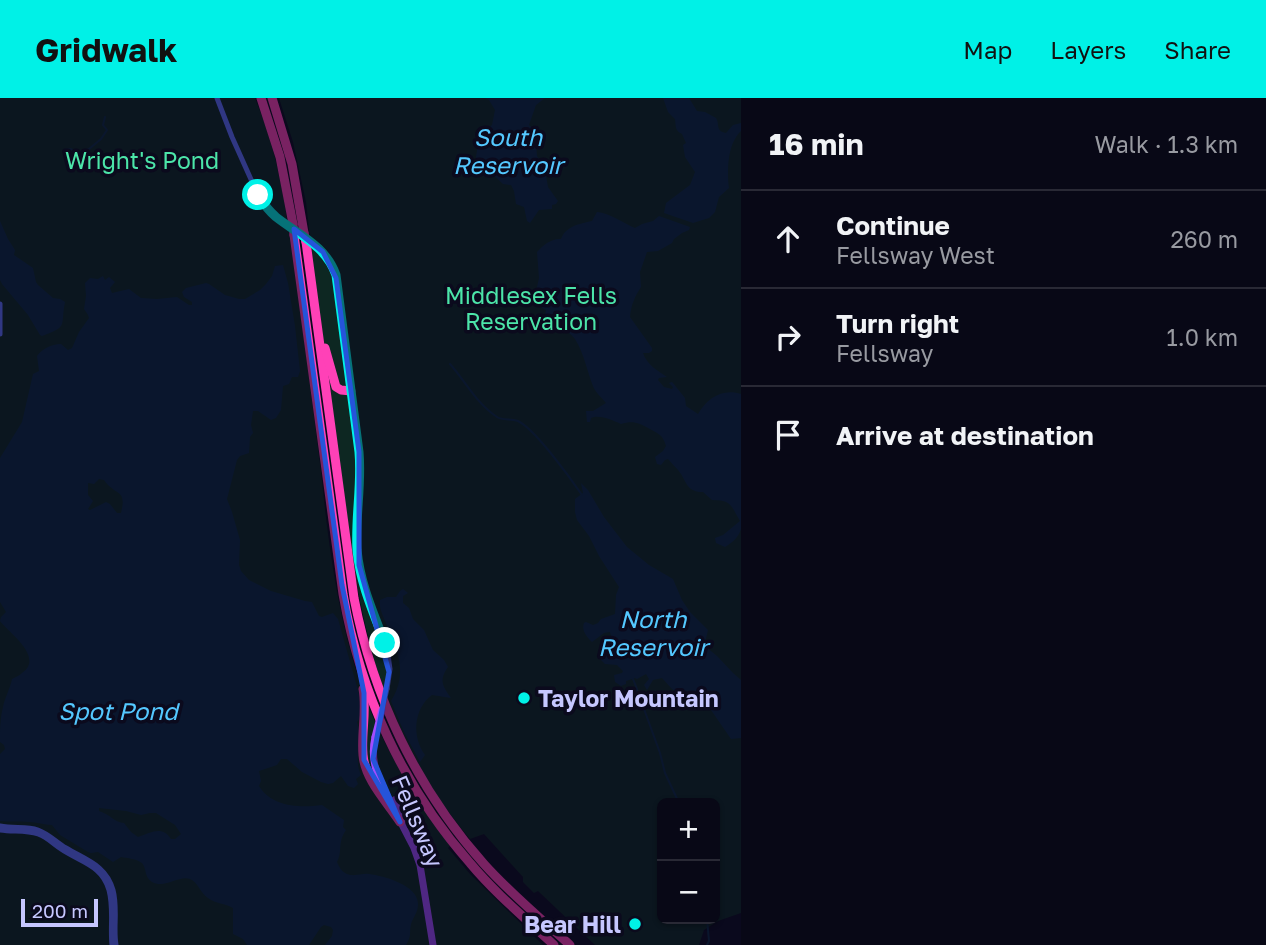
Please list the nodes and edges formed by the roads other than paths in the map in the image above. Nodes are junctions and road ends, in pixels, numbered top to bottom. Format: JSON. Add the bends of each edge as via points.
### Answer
{"nodes":[{"id":1,"x":217,"y":98,"type":"edge"},
{"id":2,"x":261,"y":98,"type":"edge"},
{"id":3,"x":272,"y":98,"type":"edge"},
{"id":4,"x":299,"y":234,"type":"junction"},
{"id":5,"x":0,"y":304,"type":"edge"},
{"id":6,"x":316,"y":316,"type":"junction"},
{"id":7,"x":0,"y":334,"type":"edge"},
{"id":8,"x":351,"y":391,"type":"junction"},
{"id":9,"x":360,"y":666,"type":"junction"},
{"id":10,"x":382,"y":710,"type":"joint"},
{"id":11,"x":374,"y":754,"type":"junction"},
{"id":12,"x":400,"y":822,"type":"junction"},
{"id":13,"x":0,"y":828,"type":"edge"},
{"id":14,"x":114,"y":945,"type":"edge"},
{"id":15,"x":435,"y":945,"type":"edge"},
{"id":16,"x":554,"y":945,"type":"edge"},
{"id":17,"x":569,"y":945,"type":"edge"}],
"edges":[{"from":1,"to":8,"type":"main road","name":"Fellsway","via":[[258,195],[274,215],[318,247],[331,264]]},
{"from":2,"to":4,"type":"highway"},
{"from":3,"to":4,"type":"highway","via":[[292,164]]},
{"from":4,"to":6,"type":"highway"},
{"from":4,"to":9,"type":"highway","via":[[341,584]]},
{"from":5,"to":7,"type":"main road"},
{"from":6,"to":8,"type":"highway","via":[[336,387]]},
{"from":6,"to":17,"type":"highway","via":[[354,598],[385,706],[418,773],[460,835]]},
{"from":8,"to":10,"type":"main road","name":"Fellsway","bridge":true,"via":[[360,465],[358,557],[390,669]]},
{"from":9,"to":12,"type":"highway","via":[[365,765]]},
{"from":9,"to":16,"type":"highway","via":[[396,754],[435,819],[483,877]]},
{"from":10,"to":11,"type":"main road","name":"Fellsway","bridge":true},
{"from":11,"to":12,"type":"main road","name":"Fellsway","via":[[377,777]]},
{"from":11,"to":15,"type":"main road","name":"Fellsway","via":[[423,859]]},
{"from":12,"to":15,"type":"main road","name":"Fellsway","via":[[421,870]]},
{"from":13,"to":14,"type":"main road","via":[[43,836],[100,873],[111,902]]}]}
